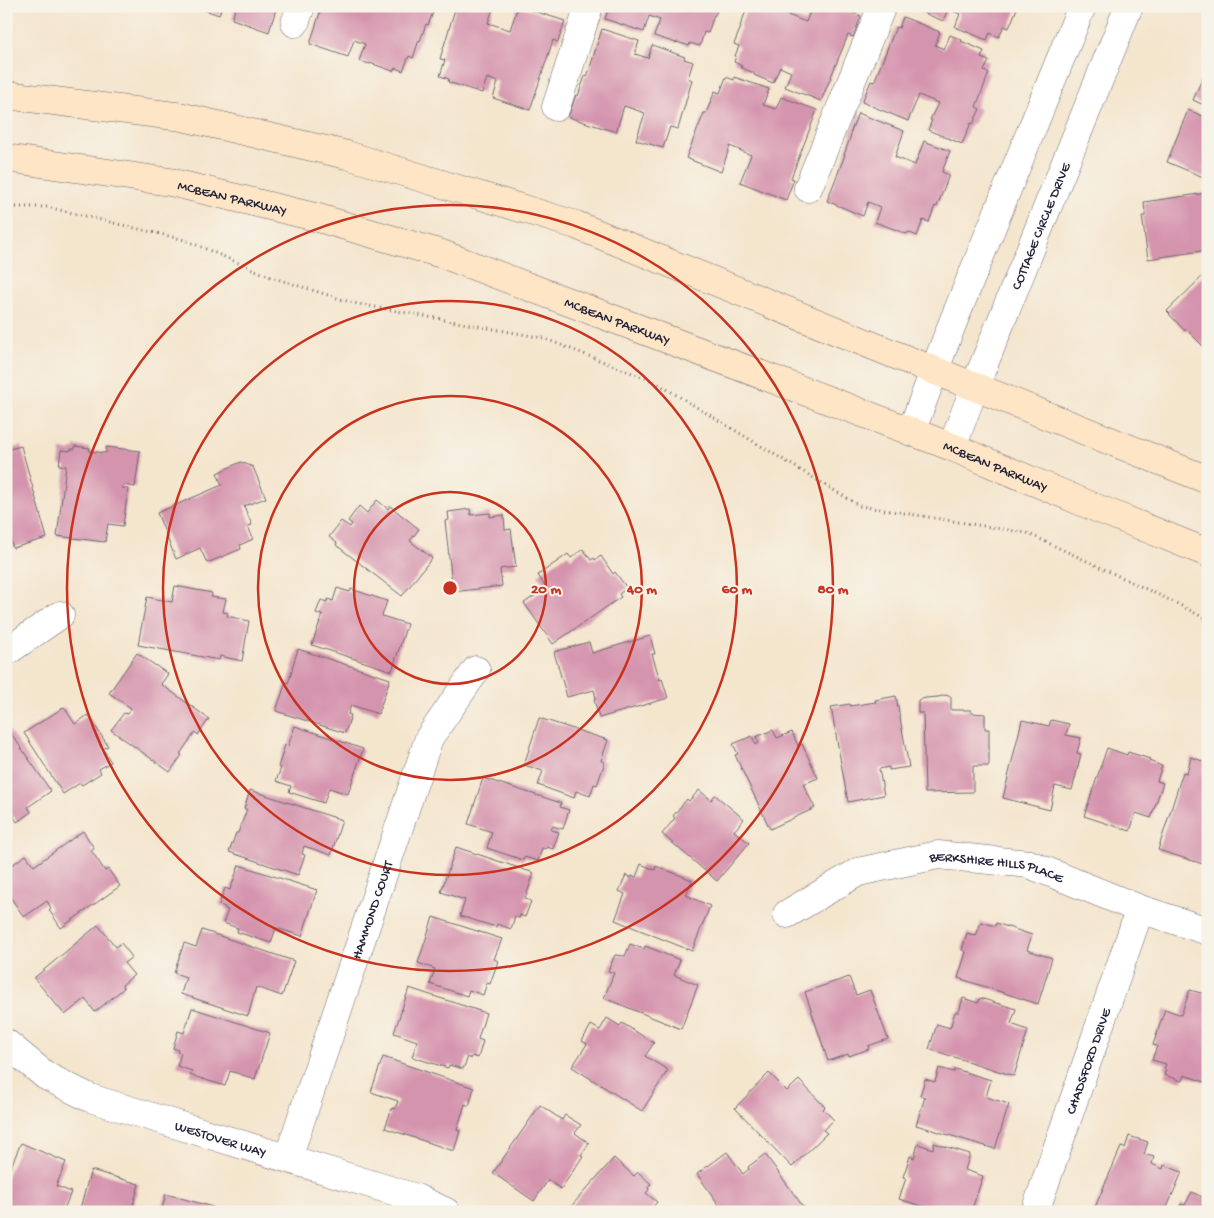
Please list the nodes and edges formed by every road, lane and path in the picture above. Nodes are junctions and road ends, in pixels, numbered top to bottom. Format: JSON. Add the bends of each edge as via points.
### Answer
{"nodes":[{"id":1,"x":589,"y":6,"type":"edge"},
{"id":2,"x":882,"y":6,"type":"edge"},
{"id":3,"x":1082,"y":6,"type":"edge"},
{"id":4,"x":1128,"y":6,"type":"edge"},
{"id":5,"x":6,"y":95,"type":"edge"},
{"id":6,"x":556,"y":107,"type":"dead end"},
{"id":7,"x":6,"y":158,"type":"edge"},
{"id":8,"x":808,"y":188,"type":"dead end"},
{"id":9,"x":6,"y":207,"type":"edge"},
{"id":10,"x":933,"y":370,"type":"junction"},
{"id":11,"x":974,"y":386,"type":"junction"},
{"id":12,"x":910,"y":432,"type":"junction"},
{"id":13,"x":952,"y":447,"type":"junction"},
{"id":14,"x":1208,"y":480,"type":"edge"},
{"id":15,"x":1208,"y":553,"type":"edge"},
{"id":16,"x":60,"y":615,"type":"dead end"},
{"id":17,"x":1208,"y":620,"type":"edge"},
{"id":18,"x":6,"y":652,"type":"edge"},
{"id":19,"x":476,"y":670,"type":"dead end"},
{"id":20,"x":1140,"y":909,"type":"junction"},
{"id":21,"x":787,"y":914,"type":"dead end"},
{"id":22,"x":1208,"y":931,"type":"edge"},
{"id":23,"x":6,"y":1043,"type":"edge"},
{"id":24,"x":288,"y":1158,"type":"junction"},
{"id":25,"x":446,"y":1212,"type":"edge"},
{"id":26,"x":1035,"y":1212,"type":"edge"}],
"edges":[{"from":1,"to":6,"type":"street"},
{"from":2,"to":8,"type":"street"},
{"from":3,"to":10,"type":"street"},
{"from":4,"to":11,"type":"street","name":"COTTAGE CIRCLE DRIVE"},
{"from":5,"to":10,"type":"main road","via":[[183,117],[347,155],[576,225]]},
{"from":7,"to":12,"type":"main road","name":"MCBEAN PARKWAY","via":[[170,182],[315,217],[442,254]]},
{"from":9,"to":17,"type":"path","via":[[47,207],[185,240],[271,277],[353,303],[543,338],[655,382],[860,506],[1027,533]]},
{"from":10,"to":11,"type":"main road"},
{"from":10,"to":12,"type":"street"},
{"from":11,"to":13,"type":"street","name":"COTTAGE CIRCLE DRIVE"},
{"from":11,"to":14,"type":"main road"},
{"from":12,"to":13,"type":"main road","name":"MCBEAN PARKWAY"},
{"from":13,"to":15,"type":"main road","name":"MCBEAN PARKWAY"},
{"from":16,"to":18,"type":"street"},
{"from":19,"to":24,"type":"street","name":"HAMMOND COURT","via":[[428,738]]},
{"from":20,"to":21,"type":"street","name":"BERKSHIRE HILLS PLACE","via":[[1029,864],[938,854],[858,872]]},
{"from":20,"to":22,"type":"street","name":"BERKSHIRE HILLS PLACE"},
{"from":20,"to":26,"type":"street","name":"CHADSFORD DRIVE"},
{"from":23,"to":24,"type":"street","name":"WESTOVER WAY","via":[[46,1076],[90,1098]]},
{"from":24,"to":25,"type":"street","name":"WESTOVER WAY","via":[[416,1198]]}]}
